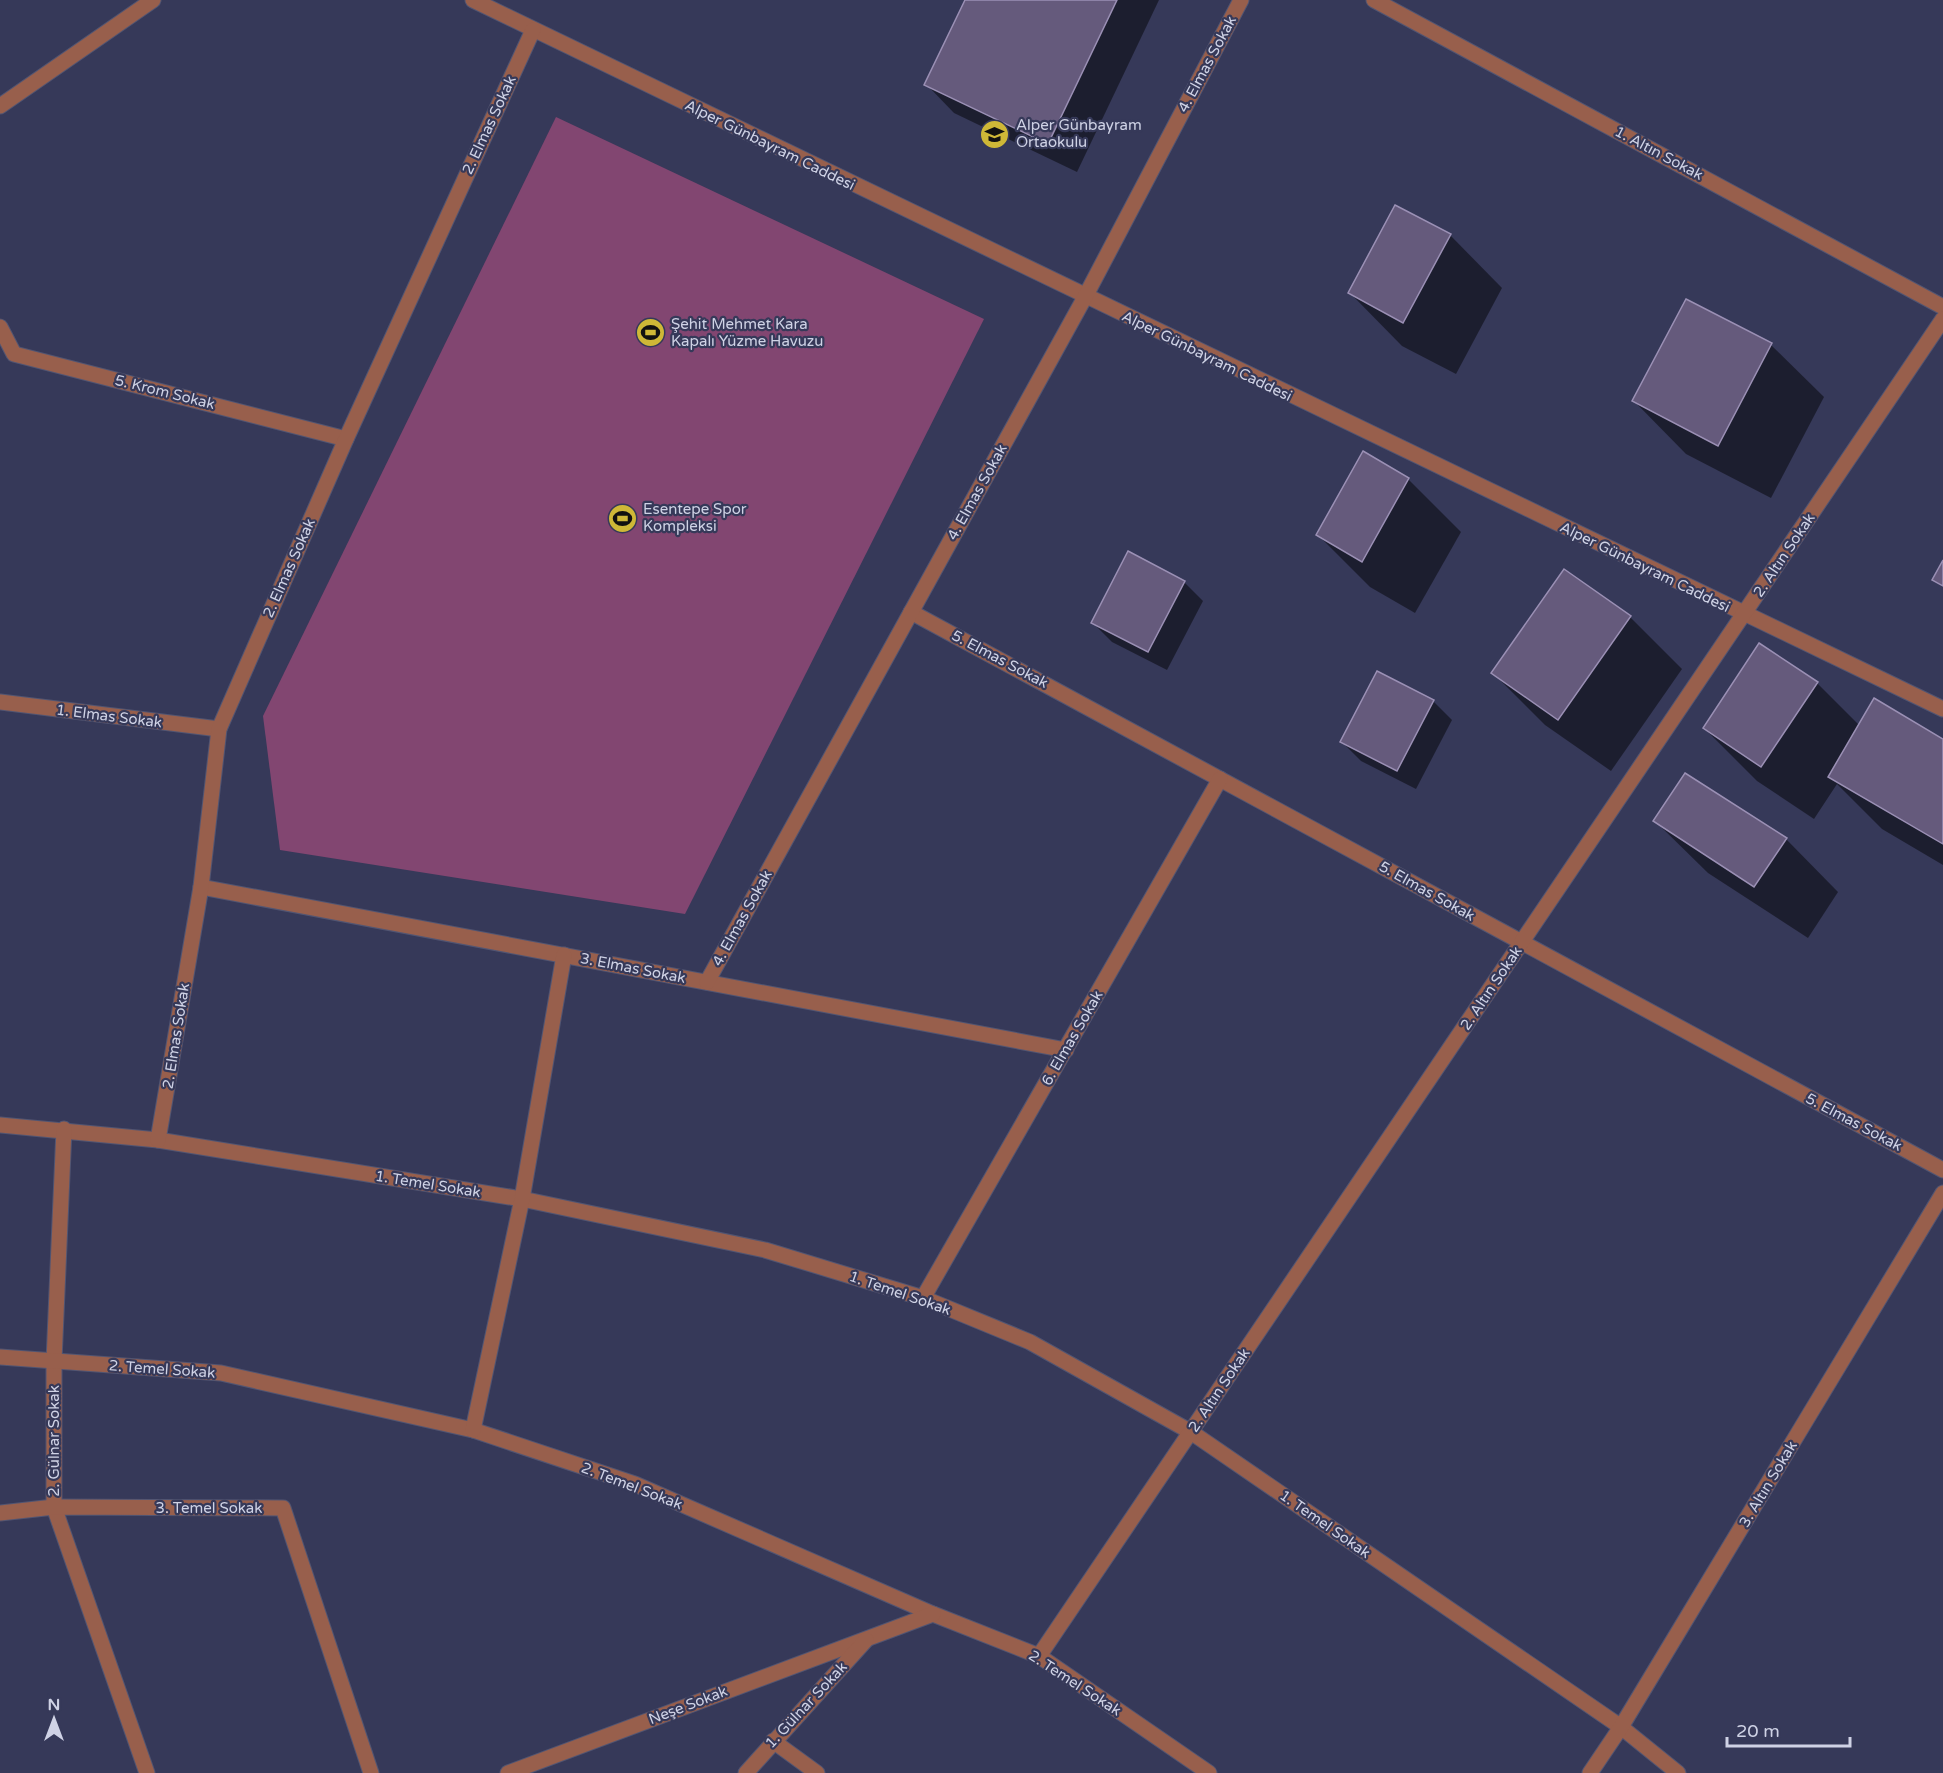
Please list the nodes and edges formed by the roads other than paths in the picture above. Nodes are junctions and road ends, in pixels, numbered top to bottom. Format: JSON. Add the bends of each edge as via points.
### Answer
{"nodes":[{"id":1,"x":153,"y":0,"type":"edge"},
{"id":2,"x":472,"y":0,"type":"edge"},
{"id":3,"x":1241,"y":0,"type":"edge"},
{"id":4,"x":1374,"y":0,"type":"edge"},
{"id":5,"x":533,"y":30,"type":"junction"},
{"id":6,"x":0,"y":106,"type":"edge"},
{"id":7,"x":1084,"y":297,"type":"junction"},
{"id":8,"x":1943,"y":307,"type":"edge"},
{"id":9,"x":1943,"y":319,"type":"edge"},
{"id":10,"x":0,"y":327,"type":"edge"},
{"id":11,"x":346,"y":439,"type":"junction"},
{"id":12,"x":911,"y":612,"type":"junction"},
{"id":13,"x":1744,"y":614,"type":"junction"},
{"id":14,"x":0,"y":702,"type":"edge"},
{"id":15,"x":1943,"y":710,"type":"edge"},
{"id":16,"x":219,"y":729,"type":"junction"},
{"id":17,"x":1220,"y":779,"type":"junction"},
{"id":18,"x":201,"y":886,"type":"junction"},
{"id":19,"x":1522,"y":942,"type":"junction"},
{"id":20,"x":564,"y":955,"type":"junction"},
{"id":21,"x":707,"y":982,"type":"junction"},
{"id":22,"x":1066,"y":1050,"type":"junction"},
{"id":23,"x":0,"y":1125,"type":"edge"},
{"id":24,"x":64,"y":1129,"type":"junction"},
{"id":25,"x":158,"y":1140,"type":"junction"},
{"id":26,"x":1943,"y":1170,"type":"edge"},
{"id":27,"x":1943,"y":1193,"type":"edge"},
{"id":28,"x":522,"y":1199,"type":"junction"},
{"id":29,"x":923,"y":1298,"type":"junction"},
{"id":30,"x":0,"y":1357,"type":"edge"},
{"id":31,"x":54,"y":1361,"type":"junction"},
{"id":32,"x":473,"y":1430,"type":"junction"},
{"id":33,"x":1191,"y":1432,"type":"junction"},
{"id":34,"x":54,"y":1507,"type":"junction"},
{"id":35,"x":0,"y":1513,"type":"edge"},
{"id":36,"x":933,"y":1614,"type":"junction"},
{"id":37,"x":868,"y":1638,"type":"junction"},
{"id":38,"x":1039,"y":1656,"type":"junction"},
{"id":39,"x":1621,"y":1727,"type":"junction"},
{"id":40,"x":772,"y":1741,"type":"junction"},
{"id":41,"x":147,"y":1773,"type":"edge"},
{"id":42,"x":371,"y":1773,"type":"edge"},
{"id":43,"x":508,"y":1773,"type":"edge"},
{"id":44,"x":746,"y":1773,"type":"edge"},
{"id":45,"x":817,"y":1773,"type":"edge"},
{"id":46,"x":1209,"y":1773,"type":"edge"},
{"id":47,"x":1590,"y":1773,"type":"edge"},
{"id":48,"x":1678,"y":1773,"type":"edge"}],
"edges":[{"from":1,"to":6,"type":"street"},
{"from":2,"to":5,"type":"street","name":"Alper Günbayram Caddesi"},
{"from":3,"to":7,"type":"street","name":"4. Elmas Sokak"},
{"from":4,"to":8,"type":"street","name":"1. Altın Sokak"},
{"from":5,"to":7,"type":"street","name":"Alper Günbayram Caddesi"},
{"from":5,"to":11,"type":"street","name":"2. Elmas Sokak"},
{"from":7,"to":12,"type":"street","name":"4. Elmas Sokak"},
{"from":7,"to":13,"type":"street","name":"Alper Günbayram Caddesi"},
{"from":9,"to":13,"type":"street","name":"2. Altın Sokak"},
{"from":10,"to":11,"type":"street","name":"5. Krom Sokak","via":[[14,354]]},
{"from":11,"to":16,"type":"street","name":"2. Elmas Sokak"},
{"from":12,"to":17,"type":"street","name":"5. Elmas Sokak"},
{"from":12,"to":21,"type":"street","name":"4. Elmas Sokak"},
{"from":13,"to":15,"type":"street","name":"Alper Günbayram Caddesi"},
{"from":13,"to":19,"type":"street","name":"2. Altın Sokak"},
{"from":14,"to":16,"type":"street","name":"1. Elmas Sokak"},
{"from":16,"to":18,"type":"street","name":"2. Elmas Sokak"},
{"from":17,"to":19,"type":"street","name":"5. Elmas Sokak"},
{"from":17,"to":22,"type":"street","name":"6. Elmas Sokak"},
{"from":18,"to":20,"type":"street","name":"3. Elmas Sokak"},
{"from":18,"to":25,"type":"street","name":"2. Elmas Sokak"},
{"from":19,"to":26,"type":"street","name":"5. Elmas Sokak"},
{"from":19,"to":33,"type":"street","name":"2. Altın Sokak"},
{"from":20,"to":21,"type":"street","name":"3. Elmas Sokak"},
{"from":20,"to":28,"type":"street"},
{"from":21,"to":22,"type":"street","name":"3. Elmas Sokak"},
{"from":22,"to":29,"type":"street","name":"6. Elmas Sokak"},
{"from":23,"to":24,"type":"street","name":"1. Temel Sokak"},
{"from":24,"to":25,"type":"street","name":"1. Temel Sokak"},
{"from":24,"to":31,"type":"street","name":"2. Gülnar Sokak"},
{"from":25,"to":28,"type":"street","name":"1. Temel Sokak"},
{"from":27,"to":39,"type":"street","name":"3. Altın Sokak"},
{"from":28,"to":29,"type":"street","name":"1. Temel Sokak","via":[[765,1250]]},
{"from":28,"to":32,"type":"street"},
{"from":29,"to":33,"type":"street","name":"1. Temel Sokak","via":[[1030,1342]]},
{"from":30,"to":31,"type":"street","name":"2. Temel Sokak"},
{"from":31,"to":32,"type":"street","name":"2. Temel Sokak","via":[[221,1373]]},
{"from":31,"to":34,"type":"street","name":"2. Gülnar Sokak"},
{"from":32,"to":36,"type":"street","name":"2. Temel Sokak","via":[[635,1484]]},
{"from":33,"to":38,"type":"street","name":"2. Altın Sokak"},
{"from":33,"to":39,"type":"street","name":"1. Temel Sokak"},
{"from":34,"to":35,"type":"street","name":"3. Temel Sokak"},
{"from":34,"to":41,"type":"street","name":"2. Gülnar Sokak"},
{"from":34,"to":42,"type":"street","name":"3. Temel Sokak","via":[[283,1508]]},
{"from":36,"to":37,"type":"street","name":"Neşe Sokak"},
{"from":36,"to":38,"type":"street","name":"2. Temel Sokak"},
{"from":37,"to":40,"type":"street","name":"1. Gülnar Sokak"},
{"from":37,"to":43,"type":"street","name":"Neşe Sokak"},
{"from":38,"to":46,"type":"street","name":"2. Temel Sokak"},
{"from":39,"to":47,"type":"street","name":"3. Altın Sokak"},
{"from":39,"to":48,"type":"street","name":"1. Temel Sokak"},
{"from":40,"to":44,"type":"street","name":"1. Gülnar Sokak"},
{"from":40,"to":45,"type":"street"}]}
